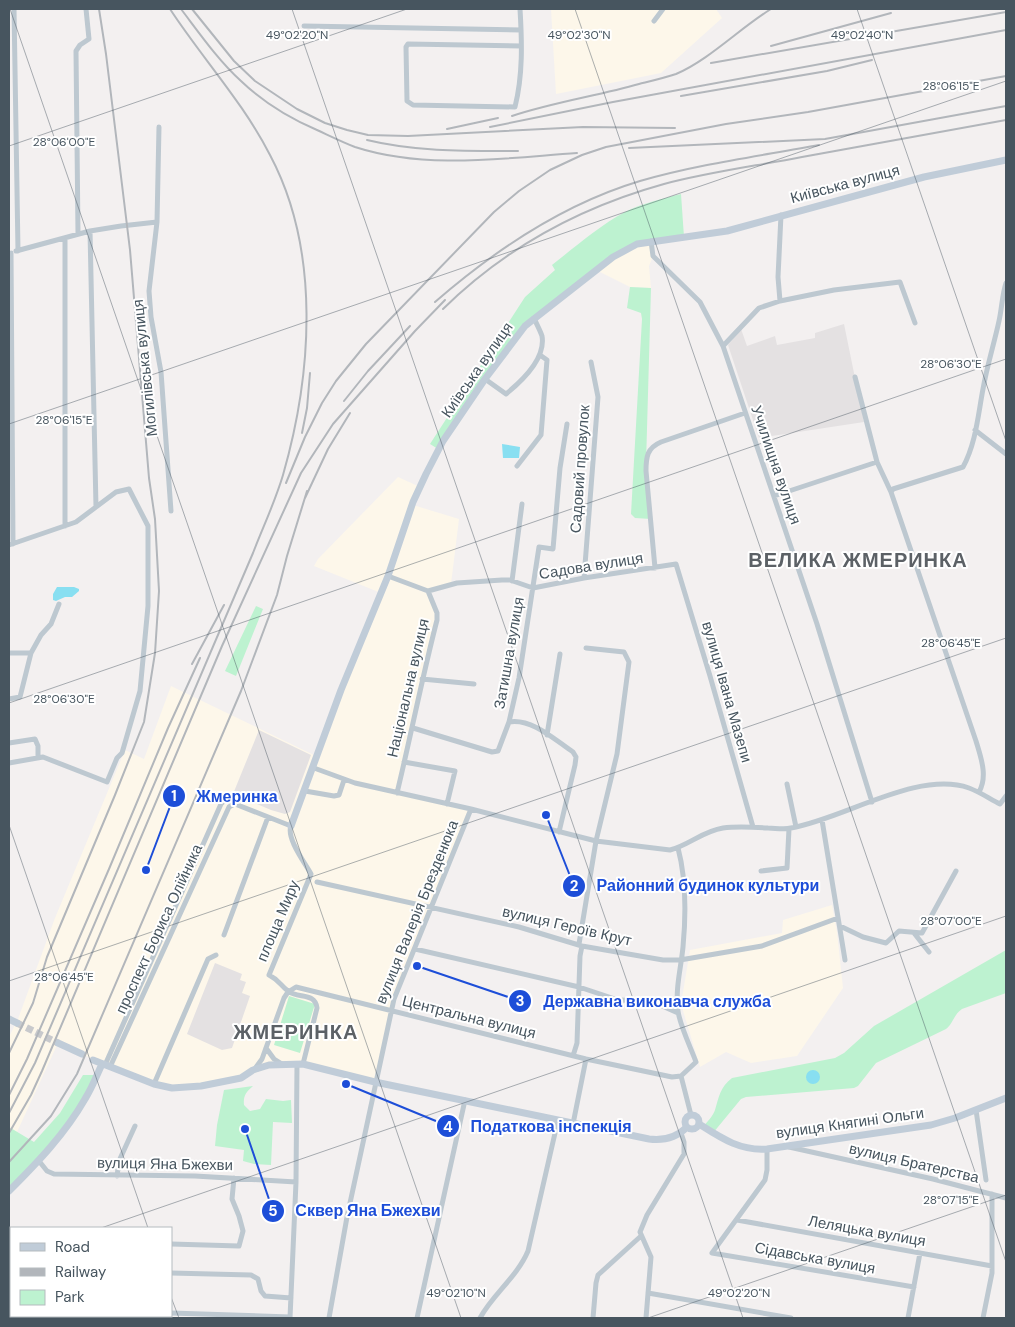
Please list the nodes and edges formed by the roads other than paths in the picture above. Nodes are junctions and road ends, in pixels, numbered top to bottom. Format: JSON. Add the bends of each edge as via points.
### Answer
{"nodes":[{"id":1,"x":14,"y":9,"type":"edge"},
{"id":2,"x":86,"y":9,"type":"edge"},
{"id":3,"x":520,"y":9,"type":"edge"},
{"id":4,"x":663,"y":9,"type":"edge"},
{"id":5,"x":654,"y":21,"type":"dead end"},
{"id":6,"x":304,"y":26,"type":"dead end"},
{"id":7,"x":522,"y":30,"type":"junction"},
{"id":8,"x":521,"y":46,"type":"junction"},
{"id":9,"x":159,"y":127,"type":"dead end"},
{"id":10,"x":1006,"y":160,"type":"edge"},
{"id":11,"x":781,"y":215,"type":"junction"},
{"id":12,"x":157,"y":222,"type":"junction"},
{"id":13,"x":90,"y":231,"type":"junction"},
{"id":14,"x":78,"y":234,"type":"junction"},
{"id":15,"x":65,"y":238,"type":"junction"},
{"id":16,"x":651,"y":241,"type":"junction"},
{"id":17,"x":18,"y":251,"type":"junction"},
{"id":18,"x":10,"y":253,"type":"edge"},
{"id":19,"x":1006,"y":283,"type":"edge"},
{"id":20,"x":780,"y":301,"type":"junction"},
{"id":21,"x":534,"y":318,"type":"junction"},
{"id":22,"x":1000,"y":318,"type":"junction"},
{"id":23,"x":1006,"y":321,"type":"edge"},
{"id":24,"x":915,"y":323,"type":"dead end"},
{"id":25,"x":723,"y":346,"type":"junction"},
{"id":26,"x":540,"y":355,"type":"junction"},
{"id":27,"x":591,"y":362,"type":"dead end"},
{"id":28,"x":856,"y":377,"type":"dead end"},
{"id":29,"x":485,"y":379,"type":"junction"},
{"id":30,"x":746,"y":413,"type":"junction"},
{"id":31,"x":567,"y":424,"type":"dead end"},
{"id":32,"x":976,"y":430,"type":"junction"},
{"id":33,"x":1006,"y":454,"type":"edge"},
{"id":34,"x":877,"y":462,"type":"junction"},
{"id":35,"x":517,"y":466,"type":"dead end"},
{"id":36,"x":891,"y":492,"type":"junction"},
{"id":37,"x":774,"y":496,"type":"junction"},
{"id":38,"x":522,"y":504,"type":"dead end"},
{"id":39,"x":96,"y":507,"type":"junction"},
{"id":40,"x":171,"y":511,"type":"dead end"},
{"id":41,"x":65,"y":526,"type":"junction"},
{"id":42,"x":11,"y":545,"type":"edge"},
{"id":43,"x":676,"y":564,"type":"joint"},
{"id":44,"x":655,"y":568,"type":"junction"},
{"id":45,"x":388,"y":576,"type":"junction"},
{"id":46,"x":584,"y":578,"type":"junction"},
{"id":47,"x":512,"y":581,"type":"junction"},
{"id":48,"x":533,"y":588,"type":"junction"},
{"id":49,"x":428,"y":591,"type":"junction"},
{"id":50,"x":59,"y":604,"type":"dead end"},
{"id":51,"x":586,"y":648,"type":"dead end"},
{"id":52,"x":9,"y":653,"type":"edge"},
{"id":53,"x":31,"y":653,"type":"junction"},
{"id":54,"x":560,"y":654,"type":"dead end"},
{"id":55,"x":422,"y":679,"type":"junction"},
{"id":56,"x":474,"y":684,"type":"dead end"},
{"id":57,"x":9,"y":699,"type":"edge"},
{"id":58,"x":509,"y":722,"type":"junction"},
{"id":59,"x":412,"y":728,"type":"junction"},
{"id":60,"x":547,"y":735,"type":"junction"},
{"id":61,"x":9,"y":743,"type":"edge"},
{"id":62,"x":38,"y":758,"type":"junction"},
{"id":63,"x":404,"y":762,"type":"junction"},
{"id":64,"x":9,"y":763,"type":"edge"},
{"id":65,"x":314,"y":768,"type":"junction"},
{"id":66,"x":344,"y":780,"type":"junction"},
{"id":67,"x":787,"y":784,"type":"dead end"},
{"id":68,"x":305,"y":791,"type":"junction"},
{"id":69,"x":979,"y":792,"type":"junction"},
{"id":70,"x":397,"y":793,"type":"junction"},
{"id":71,"x":1006,"y":796,"type":"edge"},
{"id":72,"x":872,"y":802,"type":"junction"},
{"id":73,"x":234,"y":804,"type":"junction"},
{"id":74,"x":447,"y":804,"type":"junction"},
{"id":75,"x":472,"y":809,"type":"junction"},
{"id":76,"x":268,"y":817,"type":"junction"},
{"id":77,"x":822,"y":820,"type":"junction"},
{"id":78,"x":291,"y":826,"type":"junction"},
{"id":79,"x":753,"y":827,"type":"junction"},
{"id":80,"x":796,"y":827,"type":"junction"},
{"id":81,"x":789,"y":829,"type":"junction"},
{"id":82,"x":559,"y":832,"type":"junction"},
{"id":83,"x":596,"y":841,"type":"junction"},
{"id":84,"x":678,"y":848,"type":"junction"},
{"id":85,"x":761,"y":871,"type":"dead end"},
{"id":86,"x":956,"y":871,"type":"dead end"},
{"id":87,"x":317,"y":882,"type":"dead end"},
{"id":88,"x":431,"y":908,"type":"junction"},
{"id":89,"x":838,"y":918,"type":"junction"},
{"id":90,"x":840,"y":926,"type":"junction"},
{"id":91,"x":914,"y":933,"type":"junction"},
{"id":92,"x":224,"y":935,"type":"dead end"},
{"id":93,"x":580,"y":945,"type":"junction"},
{"id":94,"x":415,"y":949,"type":"junction"},
{"id":95,"x":929,"y":952,"type":"dead end"},
{"id":96,"x":216,"y":955,"type":"dead end"},
{"id":97,"x":680,"y":960,"type":"junction"},
{"id":98,"x":845,"y":960,"type":"dead end"},
{"id":99,"x":579,"y":987,"type":"junction"},
{"id":100,"x":288,"y":992,"type":"junction"},
{"id":101,"x":391,"y":1011,"type":"junction"},
{"id":102,"x":678,"y":1013,"type":"junction"},
{"id":103,"x":9,"y":1019,"type":"edge"},
{"id":104,"x":17,"y":1022,"type":"tunnel mouth"},
{"id":105,"x":58,"y":1043,"type":"tunnel mouth"},
{"id":106,"x":266,"y":1048,"type":"junction"},
{"id":107,"x":82,"y":1054,"type":"dead end"},
{"id":108,"x":573,"y":1056,"type":"junction"},
{"id":109,"x":586,"y":1059,"type":"junction"},
{"id":110,"x":93,"y":1060,"type":"dead end"},
{"id":111,"x":282,"y":1064,"type":"junction"},
{"id":112,"x":300,"y":1064,"type":"junction"},
{"id":113,"x":106,"y":1065,"type":"junction"},
{"id":114,"x":253,"y":1070,"type":"junction"},
{"id":115,"x":681,"y":1076,"type":"junction"},
{"id":116,"x":375,"y":1082,"type":"junction"},
{"id":117,"x":154,"y":1084,"type":"junction"},
{"id":118,"x":1006,"y":1098,"type":"edge"},
{"id":119,"x":465,"y":1100,"type":"junction"},
{"id":120,"x":976,"y":1110,"type":"junction"},
{"id":121,"x":692,"y":1115,"type":"junction"},
{"id":122,"x":558,"y":1120,"type":"junction"},
{"id":123,"x":573,"y":1124,"type":"junction"},
{"id":124,"x":699,"y":1124,"type":"junction"},
{"id":125,"x":135,"y":1126,"type":"dead end"},
{"id":126,"x":687,"y":1126,"type":"junction"},
{"id":127,"x":681,"y":1132,"type":"junction"},
{"id":128,"x":786,"y":1147,"type":"junction"},
{"id":129,"x":767,"y":1149,"type":"junction"},
{"id":130,"x":39,"y":1161,"type":"junction"},
{"id":131,"x":117,"y":1176,"type":"junction"},
{"id":132,"x":234,"y":1178,"type":"junction"},
{"id":133,"x":986,"y":1180,"type":"dead end"},
{"id":134,"x":296,"y":1182,"type":"junction"},
{"id":135,"x":9,"y":1191,"type":"edge"},
{"id":136,"x":992,"y":1194,"type":"junction"},
{"id":137,"x":1006,"y":1198,"type":"edge"},
{"id":138,"x":737,"y":1220,"type":"junction"},
{"id":139,"x":641,"y":1236,"type":"junction"},
{"id":140,"x":172,"y":1244,"type":"edge"},
{"id":141,"x":920,"y":1253,"type":"junction"},
{"id":142,"x":992,"y":1266,"type":"junction"},
{"id":143,"x":172,"y":1273,"type":"edge"},
{"id":144,"x":914,"y":1287,"type":"junction"},
{"id":145,"x":648,"y":1293,"type":"junction"},
{"id":146,"x":291,"y":1298,"type":"junction"},
{"id":147,"x":172,"y":1313,"type":"edge"},
{"id":148,"x":290,"y":1318,"type":"edge"},
{"id":149,"x":329,"y":1318,"type":"edge"},
{"id":150,"x":417,"y":1318,"type":"edge"},
{"id":151,"x":480,"y":1318,"type":"edge"},
{"id":152,"x":593,"y":1318,"type":"edge"},
{"id":153,"x":646,"y":1318,"type":"edge"},
{"id":154,"x":791,"y":1318,"type":"edge"},
{"id":155,"x":908,"y":1318,"type":"edge"},
{"id":156,"x":983,"y":1318,"type":"edge"}],
"edges":[{"from":1,"to":17,"type":"street"},
{"from":2,"to":14,"type":"street","via":[[89,39],[76,51]]},
{"from":3,"to":7,"type":"street"},
{"from":4,"to":5,"type":"street"},
{"from":6,"to":7,"type":"street"},
{"from":7,"to":8,"type":"street"},
{"from":8,"to":8,"type":"street","via":[[522,67],[515,107],[413,105],[407,100],[408,44]]},
{"from":9,"to":12,"type":"street","name":"Могилівська вулиця"},
{"from":10,"to":11,"type":"street","name":"Київська вулиця","via":[[924,177]]},
{"from":11,"to":16,"type":"street","name":"Київська вулиця","via":[[727,231]]},
{"from":11,"to":20,"type":"street"},
{"from":12,"to":13,"type":"street"},
{"from":12,"to":40,"type":"street","name":"Могилівська вулиця","via":[[149,291],[161,372]]},
{"from":13,"to":14,"type":"street"},
{"from":13,"to":39,"type":"street"},
{"from":14,"to":15,"type":"street"},
{"from":15,"to":17,"type":"street"},
{"from":15,"to":41,"type":"street"},
{"from":16,"to":21,"type":"street","name":"Київська вулиця","via":[[618,253]]},
{"from":16,"to":25,"type":"street","name":"Училищна вулиця","via":[[653,256],[700,302]]},
{"from":17,"to":18,"type":"street"},
{"from":18,"to":42,"type":"street"},
{"from":19,"to":22,"type":"street"},
{"from":20,"to":24,"type":"street","via":[[900,282]]},
{"from":20,"to":25,"type":"street","via":[[759,308]]},
{"from":21,"to":26,"type":"street","via":[[542,336]]},
{"from":21,"to":29,"type":"street","name":"Київська вулиця","via":[[515,337]]},
{"from":22,"to":23,"type":"street"},
{"from":22,"to":32,"type":"street"},
{"from":25,"to":30,"type":"street","name":"Училищна вулиця"},
{"from":26,"to":29,"type":"street","via":[[519,384],[506,394]]},
{"from":26,"to":35,"type":"street","via":[[548,360],[541,435]]},
{"from":27,"to":46,"type":"street","name":"Садовий провулок","via":[[598,397]]},
{"from":28,"to":34,"type":"street"},
{"from":29,"to":45,"type":"street","name":"Київська вулиця","via":[[432,460]]},
{"from":30,"to":37,"type":"street","name":"Училищна вулиця"},
{"from":30,"to":44,"type":"street","via":[[661,442],[648,451],[646,471]]},
{"from":31,"to":48,"type":"street","name":"Затишна вулиця","via":[[553,549],[539,547]]},
{"from":32,"to":33,"type":"street"},
{"from":32,"to":36,"type":"street","via":[[963,467]]},
{"from":34,"to":36,"type":"street"},
{"from":34,"to":37,"type":"street"},
{"from":36,"to":69,"type":"street","via":[[976,741],[984,770],[984,784]]},
{"from":37,"to":72,"type":"street","name":"Училищна вулиця","via":[[834,674]]},
{"from":38,"to":47,"type":"street"},
{"from":39,"to":41,"type":"street"},
{"from":39,"to":62,"type":"street","via":[[116,492],[129,489],[148,526],[148,606],[140,691],[122,753],[107,782],[43,757]]},
{"from":41,"to":42,"type":"street"},
{"from":43,"to":44,"type":"street","name":"Садова вулиця"},
{"from":43,"to":79,"type":"street","name":"вулиця Івана Мазепи"},
{"from":44,"to":46,"type":"street","name":"Садова вулиця"},
{"from":45,"to":49,"type":"street"},
{"from":45,"to":65,"type":"street","name":"Київська вулиця","via":[[341,690]]},
{"from":46,"to":48,"type":"street","name":"Садова вулиця"},
{"from":47,"to":48,"type":"street","name":"Садова вулиця"},
{"from":47,"to":49,"type":"street","name":"Садова вулиця","via":[[463,582]]},
{"from":48,"to":58,"type":"street","name":"Затишна вулиця"},
{"from":49,"to":55,"type":"street","name":"Національна вулиця","via":[[437,616]]},
{"from":50,"to":53,"type":"street","via":[[51,624]]},
{"from":51,"to":83,"type":"street","via":[[624,652],[629,662],[617,754]]},
{"from":52,"to":53,"type":"street"},
{"from":53,"to":57,"type":"street","via":[[20,697]]},
{"from":54,"to":60,"type":"street"},
{"from":55,"to":56,"type":"street"},
{"from":55,"to":59,"type":"street","name":"Національна вулиця"},
{"from":58,"to":59,"type":"street","name":"Затишна вулиця","via":[[498,751],[492,752]]},
{"from":58,"to":60,"type":"street","name":"Затишна вулиця","via":[[519,720]]},
{"from":59,"to":63,"type":"street","name":"Національна вулиця"},
{"from":60,"to":82,"type":"street","name":"Затишна вулиця","via":[[576,757]]},
{"from":61,"to":62,"type":"street","via":[[35,739]]},
{"from":62,"to":64,"type":"street"},
{"from":63,"to":70,"type":"street","name":"Національна вулиця"},
{"from":63,"to":74,"type":"street","via":[[456,771]]},
{"from":65,"to":66,"type":"street"},
{"from":65,"to":68,"type":"street","name":"Київська вулиця"},
{"from":66,"to":68,"type":"street","via":[[339,795]]},
{"from":66,"to":70,"type":"street"},
{"from":67,"to":80,"type":"street"},
{"from":68,"to":78,"type":"street","name":"Київська вулиця"},
{"from":69,"to":71,"type":"street","via":[[1000,804]]},
{"from":69,"to":72,"type":"street","via":[[956,785],[933,784]]},
{"from":70,"to":74,"type":"street"},
{"from":72,"to":77,"type":"street"},
{"from":73,"to":76,"type":"street"},
{"from":73,"to":113,"type":"street","name":"проспект Бориса Олійника","via":[[229,807]]},
{"from":73,"to":113,"type":"street","name":"проспект Бориса Олійника","via":[[225,800],[221,804]]},
{"from":74,"to":75,"type":"street"},
{"from":75,"to":82,"type":"street"},
{"from":75,"to":88,"type":"street","name":"вулиця Валерія Брезденюка"},
{"from":76,"to":78,"type":"street"},
{"from":76,"to":92,"type":"street"},
{"from":77,"to":80,"type":"street"},
{"from":77,"to":89,"type":"street"},
{"from":78,"to":100,"type":"street","name":"площа Миру","via":[[291,838],[311,874],[269,975]]},
{"from":79,"to":81,"type":"street"},
{"from":79,"to":84,"type":"street","via":[[708,831]]},
{"from":80,"to":81,"type":"street"},
{"from":81,"to":85,"type":"street","via":[[787,868]]},
{"from":82,"to":83,"type":"street"},
{"from":83,"to":84,"type":"street","via":[[670,850]]},
{"from":83,"to":93,"type":"street"},
{"from":84,"to":97,"type":"street","via":[[682,862],[684,906]]},
{"from":86,"to":91,"type":"street","via":[[922,933]]},
{"from":87,"to":88,"type":"street","name":"вулиця Героїв Крут"},
{"from":88,"to":93,"type":"street","name":"вулиця Героїв Крут","via":[[519,927]]},
{"from":88,"to":94,"type":"street","name":"вулиця Валерія Брезденюка"},
{"from":89,"to":90,"type":"street"},
{"from":89,"to":97,"type":"street","name":"вулиця Героїв Крут","via":[[762,946]]},
{"from":90,"to":91,"type":"street","via":[[886,943],[899,932]]},
{"from":90,"to":98,"type":"street"},
{"from":91,"to":95,"type":"street"},
{"from":93,"to":97,"type":"street","name":"вулиця Героїв Крут","via":[[663,960]]},
{"from":93,"to":99,"type":"street"},
{"from":94,"to":99,"type":"street"},
{"from":94,"to":101,"type":"street","name":"вулиця Валерія Брезденюка"},
{"from":96,"to":117,"type":"street","via":[[208,959]]},
{"from":97,"to":102,"type":"street"},
{"from":99,"to":102,"type":"street","via":[[618,1000],[651,1001]]},
{"from":99,"to":108,"type":"street","via":[[577,1043]]},
{"from":100,"to":101,"type":"street","name":"Центральна вулиця","via":[[296,987]]},
{"from":100,"to":106,"type":"street"},
{"from":100,"to":112,"type":"street","via":[[317,1002]]},
{"from":101,"to":108,"type":"street","name":"Центральна вулиця"},
{"from":101,"to":116,"type":"street","name":"вулиця Валерія Брезденюка"},
{"from":102,"to":115,"type":"street","via":[[696,1062]]},
{"from":103,"to":104,"type":"street"},
{"from":105,"to":107,"type":"street"},
{"from":106,"to":111,"type":"street"},
{"from":106,"to":114,"type":"street"},
{"from":108,"to":109,"type":"street","name":"Центральна вулиця"},
{"from":109,"to":115,"type":"street","name":"Центральна вулиця","via":[[672,1077]]},
{"from":109,"to":123,"type":"street"},
{"from":110,"to":113,"type":"street"},
{"from":111,"to":112,"type":"street"},
{"from":111,"to":114,"type":"street"},
{"from":112,"to":116,"type":"street"},
{"from":112,"to":134,"type":"street"},
{"from":113,"to":117,"type":"street"},
{"from":113,"to":130,"type":"street","via":[[76,1113]]},
{"from":114,"to":117,"type":"street","via":[[240,1078],[201,1086],[172,1088]]},
{"from":115,"to":121,"type":"street"},
{"from":116,"to":119,"type":"street"},
{"from":116,"to":149,"type":"street","name":"вулиця Валерія Брезденюка"},
{"from":118,"to":120,"type":"street","name":"вулиця Княгині Ольги"},
{"from":119,"to":122,"type":"street"},
{"from":119,"to":150,"type":"street"},
{"from":120,"to":128,"type":"street","name":"вулиця Княгині Ольги","via":[[918,1128]]},
{"from":120,"to":133,"type":"street"},
{"from":121,"to":124,"type":"street"},
{"from":121,"to":126,"type":"street","via":[[686,1120]]},
{"from":122,"to":123,"type":"street"},
{"from":122,"to":151,"type":"street","via":[[528,1251],[520,1268]]},
{"from":123,"to":127,"type":"street","via":[[656,1140]]},
{"from":124,"to":126,"type":"street","via":[[694,1129]]},
{"from":124,"to":129,"type":"street","name":"вулиця Княгині Ольги","via":[[736,1145]]},
{"from":125,"to":131,"type":"street","via":[[119,1161]]},
{"from":126,"to":127,"type":"street"},
{"from":127,"to":139,"type":"street","via":[[684,1154],[645,1220]]},
{"from":128,"to":129,"type":"street","name":"вулиця Княгині Ольги"},
{"from":128,"to":136,"type":"street","name":"вулиця Братерства"},
{"from":129,"to":138,"type":"street","via":[[765,1180]]},
{"from":130,"to":131,"type":"street","name":"вулиця Яна Бжехви","via":[[54,1174]]},
{"from":130,"to":135,"type":"street"},
{"from":131,"to":132,"type":"street","name":"вулиця Яна Бжехви"},
{"from":132,"to":134,"type":"street","name":"вулиця Яна Бжехви"},
{"from":132,"to":140,"type":"street","via":[[232,1199],[243,1231],[239,1246]]},
{"from":134,"to":146,"type":"street"},
{"from":136,"to":137,"type":"street","name":"вулиця Братерства"},
{"from":136,"to":142,"type":"street"},
{"from":138,"to":141,"type":"street","name":"Леляцька вулиця"},
{"from":138,"to":144,"type":"street","name":"Сідавська вулиця","via":[[712,1253]]},
{"from":139,"to":145,"type":"street","via":[[651,1257]]},
{"from":139,"to":152,"type":"street","via":[[598,1275]]},
{"from":141,"to":142,"type":"street","name":"Леляцька вулиця"},
{"from":141,"to":144,"type":"street"},
{"from":142,"to":156,"type":"street"},
{"from":143,"to":146,"type":"street","via":[[251,1275],[258,1279],[265,1296]]},
{"from":144,"to":155,"type":"street"},
{"from":145,"to":153,"type":"street"},
{"from":145,"to":154,"type":"street"},
{"from":146,"to":148,"type":"street"},
{"from":147,"to":148,"type":"street"}]}
